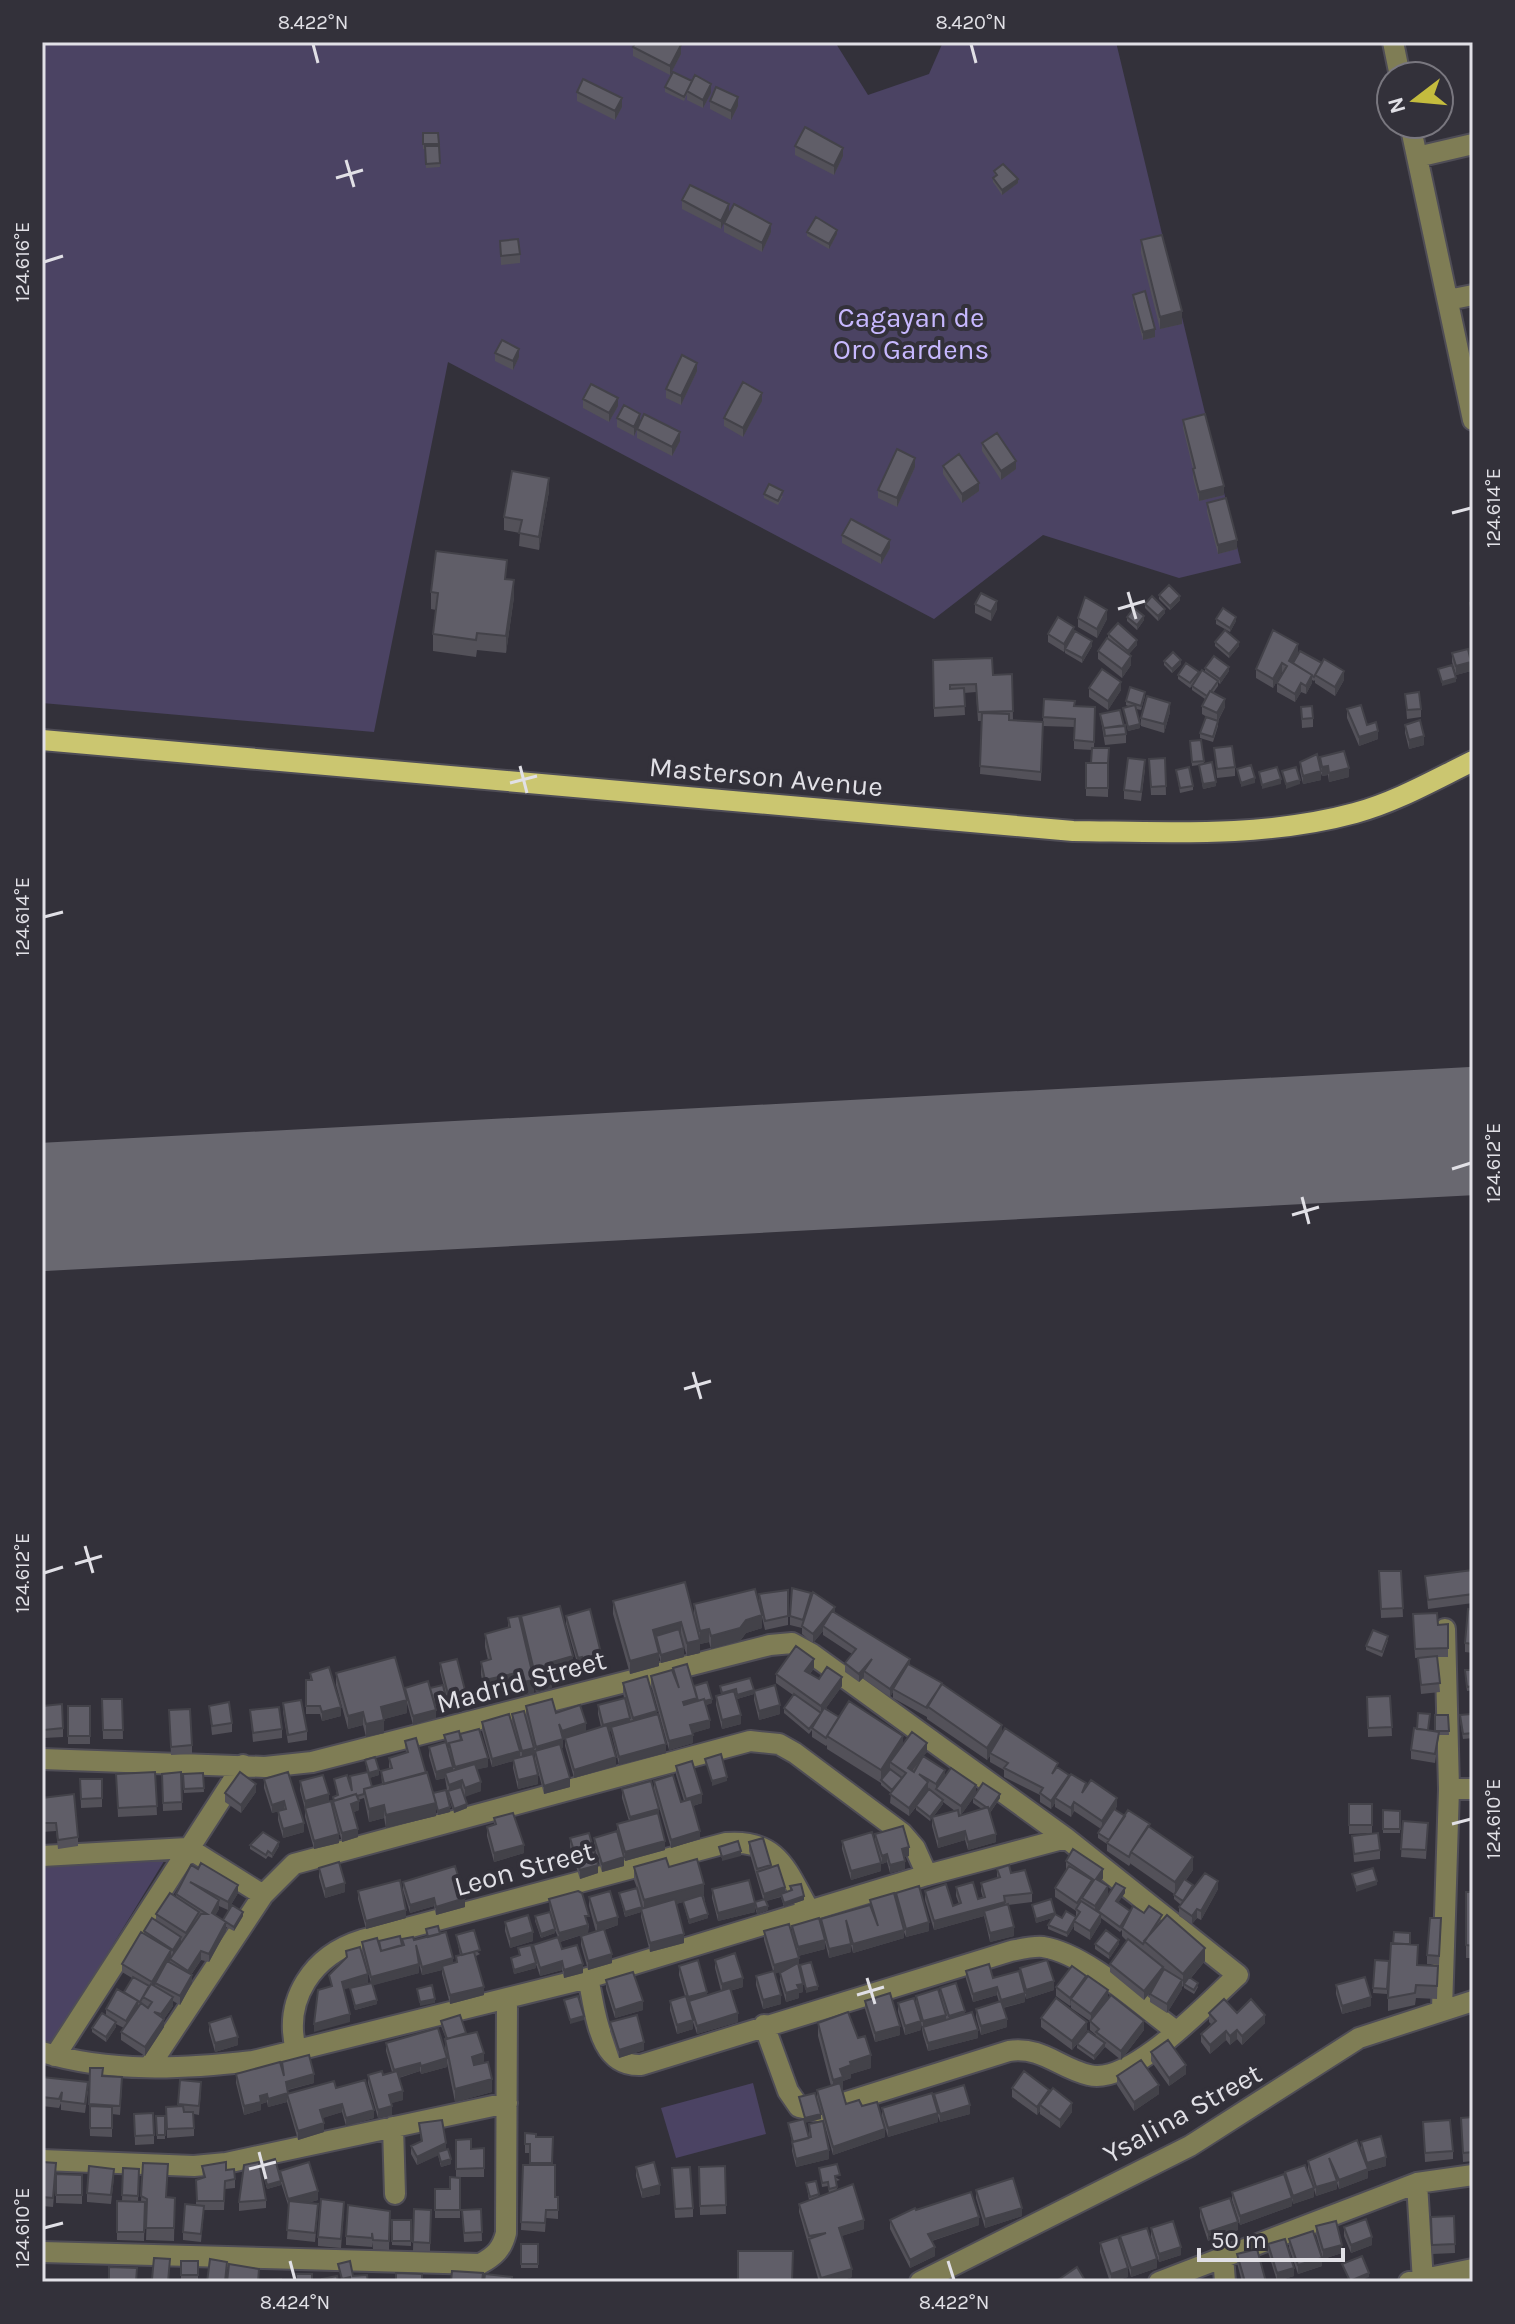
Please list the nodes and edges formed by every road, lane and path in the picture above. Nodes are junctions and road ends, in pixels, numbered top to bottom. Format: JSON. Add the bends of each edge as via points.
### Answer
{"nodes":[{"id":1,"x":1413,"y":140,"type":"edge"},
{"id":2,"x":1473,"y":144,"type":"edge"},
{"id":3,"x":1417,"y":157,"type":"junction"},
{"id":4,"x":1473,"y":295,"type":"edge"},
{"id":5,"x":1448,"y":300,"type":"junction"},
{"id":6,"x":1473,"y":420,"type":"edge"},
{"id":7,"x":42,"y":740,"type":"edge"},
{"id":8,"x":1473,"y":761,"type":"edge"},
{"id":9,"x":1445,"y":1627,"type":"edge"},
{"id":10,"x":42,"y":1759,"type":"edge"},
{"id":11,"x":243,"y":1765,"type":"junction"},
{"id":12,"x":1449,"y":1789,"type":"junction"},
{"id":13,"x":1473,"y":1789,"type":"edge"},
{"id":14,"x":1066,"y":1838,"type":"junction"},
{"id":15,"x":188,"y":1848,"type":"junction"},
{"id":16,"x":42,"y":1856,"type":"edge"},
{"id":17,"x":927,"y":1875,"type":"junction"},
{"id":18,"x":263,"y":1895,"type":"junction"},
{"id":19,"x":809,"y":1912,"type":"junction"},
{"id":20,"x":588,"y":1978,"type":"junction"},
{"id":21,"x":507,"y":1998,"type":"junction"},
{"id":22,"x":1473,"y":2001,"type":"edge"},
{"id":23,"x":1442,"y":2009,"type":"junction"},
{"id":24,"x":764,"y":2025,"type":"junction"},
{"id":25,"x":1176,"y":2031,"type":"junction"},
{"id":26,"x":296,"y":2050,"type":"junction"},
{"id":27,"x":48,"y":2054,"type":"edge"},
{"id":28,"x":149,"y":2067,"type":"junction"},
{"id":29,"x":507,"y":2103,"type":"junction"},
{"id":30,"x":393,"y":2127,"type":"junction"},
{"id":31,"x":42,"y":2160,"type":"edge"},
{"id":32,"x":1473,"y":2175,"type":"edge"},
{"id":33,"x":1417,"y":2183,"type":"junction"},
{"id":34,"x":395,"y":2194,"type":"dead end"},
{"id":35,"x":42,"y":2252,"type":"edge"},
{"id":36,"x":1223,"y":2256,"type":"junction"},
{"id":37,"x":1473,"y":2269,"type":"edge"},
{"id":38,"x":1418,"y":2280,"type":"edge"},
{"id":39,"x":920,"y":2282,"type":"edge"},
{"id":40,"x":1159,"y":2282,"type":"edge"},
{"id":41,"x":1225,"y":2282,"type":"edge"}],
"edges":[{"from":1,"to":3,"type":"street"},
{"from":2,"to":3,"type":"street"},
{"from":3,"to":5,"type":"street"},
{"from":4,"to":5,"type":"street"},
{"from":5,"to":6,"type":"street"},
{"from":7,"to":8,"type":"main road","name":"Masterson Avenue","via":[[999,825],[1160,832],[1309,824],[1401,797]]},
{"from":9,"to":12,"type":"street"},
{"from":10,"to":11,"type":"street","name":"Madrid Street"},
{"from":11,"to":14,"type":"street","name":"Madrid Street","via":[[340,1757],[792,1643]]},
{"from":11,"to":15,"type":"street"},
{"from":12,"to":13,"type":"street"},
{"from":12,"to":23,"type":"street"},
{"from":14,"to":17,"type":"street"},
{"from":14,"to":25,"type":"street","name":"Madrid Street","via":[[1238,1975]]},
{"from":15,"to":16,"type":"street"},
{"from":15,"to":18,"type":"street"},
{"from":15,"to":27,"type":"street"},
{"from":17,"to":18,"type":"street","via":[[915,1848],[890,1824],[795,1753],[779,1744],[750,1741],[305,1860],[282,1872]]},
{"from":17,"to":19,"type":"street"},
{"from":18,"to":28,"type":"street"},
{"from":19,"to":20,"type":"street"},
{"from":19,"to":26,"type":"street","name":"Leon Street","via":[[774,1854],[747,1842],[726,1843],[362,1940],[326,1956],[301,1991],[290,2027]]},
{"from":20,"to":21,"type":"street"},
{"from":20,"to":24,"type":"street","via":[[605,2045],[613,2058],[628,2065]]},
{"from":21,"to":26,"type":"street"},
{"from":21,"to":29,"type":"street"},
{"from":22,"to":23,"type":"street","name":"Ysalina Street"},
{"from":23,"to":39,"type":"street","name":"Ysalina Street","via":[[1359,2038],[1190,2146]]},
{"from":24,"to":25,"type":"street","via":[[1011,1951],[1041,1947],[1071,1956]]},
{"from":24,"to":25,"type":"street","via":[[788,2091],[808,2112],[1018,2049],[1039,2051],[1090,2076],[1110,2076]]},
{"from":26,"to":28,"type":"street","via":[[227,2064]]},
{"from":27,"to":28,"type":"street","via":[[110,2067]]},
{"from":29,"to":30,"type":"street"},
{"from":29,"to":35,"type":"street","via":[[506,2233],[494,2257],[480,2264]]},
{"from":30,"to":31,"type":"street","via":[[194,2166]]},
{"from":30,"to":34,"type":"street"},
{"from":32,"to":33,"type":"street"},
{"from":33,"to":36,"type":"street"},
{"from":33,"to":38,"type":"street"},
{"from":36,"to":40,"type":"street"},
{"from":36,"to":41,"type":"street"},
{"from":37,"to":38,"type":"street"}]}
